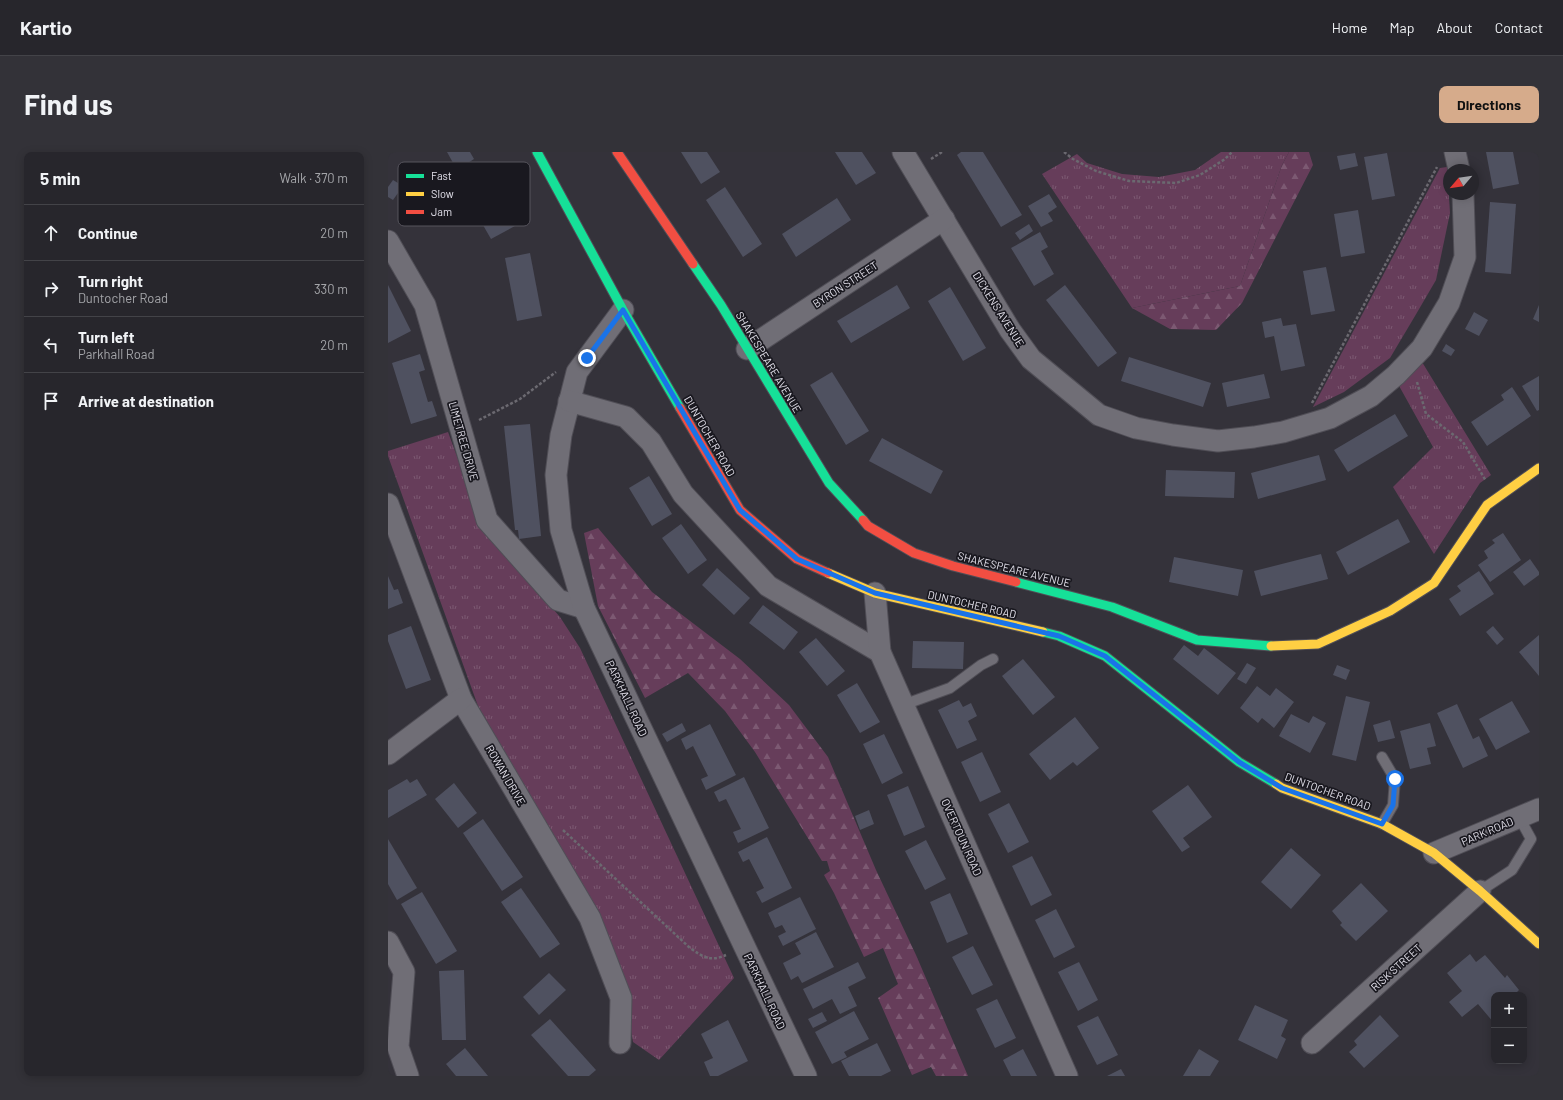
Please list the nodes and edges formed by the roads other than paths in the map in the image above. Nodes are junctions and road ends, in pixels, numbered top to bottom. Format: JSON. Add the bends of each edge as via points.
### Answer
{"nodes":[{"id":1,"x":537,"y":152,"type":"edge"},
{"id":2,"x":617,"y":152,"type":"edge"},
{"id":3,"x":903,"y":152,"type":"edge"},
{"id":4,"x":1463,"y":200,"type":"edge"},
{"id":5,"x":944,"y":219,"type":"junction"},
{"id":6,"x":388,"y":241,"type":"edge"},
{"id":7,"x":623,"y":310,"type":"junction"},
{"id":8,"x":747,"y":349,"type":"junction"},
{"id":9,"x":569,"y":401,"type":"junction"},
{"id":10,"x":1539,"y":468,"type":"edge"},
{"id":11,"x":388,"y":504,"type":"edge"},
{"id":12,"x":875,"y":593,"type":"junction"},
{"id":13,"x":584,"y":608,"type":"junction"},
{"id":14,"x":880,"y":652,"type":"junction"},
{"id":15,"x":993,"y":659,"type":"dead end"},
{"id":16,"x":461,"y":699,"type":"junction"},
{"id":17,"x":903,"y":705,"type":"junction"},
{"id":18,"x":388,"y":754,"type":"edge"},
{"id":19,"x":1382,"y":757,"type":"dead end"},
{"id":20,"x":1539,"y":809,"type":"edge"},
{"id":21,"x":1519,"y":817,"type":"junction"},
{"id":22,"x":1382,"y":824,"type":"junction"},
{"id":23,"x":1434,"y":853,"type":"junction"},
{"id":24,"x":1480,"y":891,"type":"junction"},
{"id":25,"x":388,"y":942,"type":"edge"},
{"id":26,"x":1539,"y":944,"type":"edge"},
{"id":27,"x":620,"y":1043,"type":"dead end"},
{"id":28,"x":1312,"y":1043,"type":"dead end"},
{"id":29,"x":408,"y":1076,"type":"edge"},
{"id":30,"x":806,"y":1076,"type":"edge"},
{"id":31,"x":1067,"y":1076,"type":"edge"}],
"edges":[{"from":1,"to":7,"type":"main road","name":"DUNTOCHER ROAD"},
{"from":2,"to":8,"type":"main road","name":"SHAKESPEARE AVENUE","via":[[721,305]]},
{"from":3,"to":5,"type":"street","name":"DICKENS AVENUE"},
{"from":4,"to":5,"type":"street","name":"DICKENS AVENUE","via":[[1465,256],[1448,303],[1422,348],[1396,375],[1371,396],[1330,418],[1283,432],[1218,441],[1136,428],[1099,415],[1031,359],[1010,330]]},
{"from":5,"to":8,"type":"street","name":"BYRON STREET"},
{"from":6,"to":13,"type":"street","name":"LIMETREE DRIVE","via":[[425,305],[487,520],[558,600]]},
{"from":7,"to":9,"type":"street","name":"PARKHALL ROAD","via":[[577,372]]},
{"from":7,"to":12,"type":"main road","name":"DUNTOCHER ROAD","via":[[740,510],[797,559]]},
{"from":8,"to":10,"type":"main road","name":"SHAKESPEARE AVENUE","via":[[828,483],[868,526],[914,553],[946,564],[1112,607],[1197,640],[1276,647],[1318,644],[1390,611],[1434,583],[1487,505]]},
{"from":9,"to":13,"type":"street","name":"PARKHALL ROAD","via":[[556,475],[561,530]]},
{"from":9,"to":14,"type":"street","via":[[626,418],[651,442],[682,494],[768,586]]},
{"from":11,"to":16,"type":"street","name":"ROWAN DRIVE"},
{"from":12,"to":14,"type":"street","name":"OVERTOUN ROAD"},
{"from":12,"to":22,"type":"main road","name":"DUNTOCHER ROAD","via":[[1059,636],[1105,656],[1239,762],[1282,788]]},
{"from":13,"to":30,"type":"street","name":"PARKHALL ROAD"},
{"from":14,"to":17,"type":"street","name":"OVERTOUN ROAD"},
{"from":15,"to":17,"type":"lane","via":[[950,688]]},
{"from":16,"to":18,"type":"street"},
{"from":16,"to":27,"type":"street","name":"ROWAN DRIVE","via":[[590,918],[621,998]]},
{"from":17,"to":31,"type":"street","name":"OVERTOUN ROAD"},
{"from":19,"to":22,"type":"lane","via":[[1395,779],[1393,805]]},
{"from":20,"to":21,"type":"street","name":"PARK ROAD"},
{"from":21,"to":23,"type":"street","name":"PARK ROAD"},
{"from":21,"to":24,"type":"lane","via":[[1531,839],[1512,870]]},
{"from":22,"to":23,"type":"main road","name":"DUNTOCHER ROAD"},
{"from":23,"to":24,"type":"main road","name":"DUNTOCHER ROAD"},
{"from":24,"to":26,"type":"main road","name":"DUNTOCHER ROAD"},
{"from":24,"to":28,"type":"street","name":"RISK STREET"},
{"from":25,"to":29,"type":"street","via":[[404,972],[398,1047]]}]}
